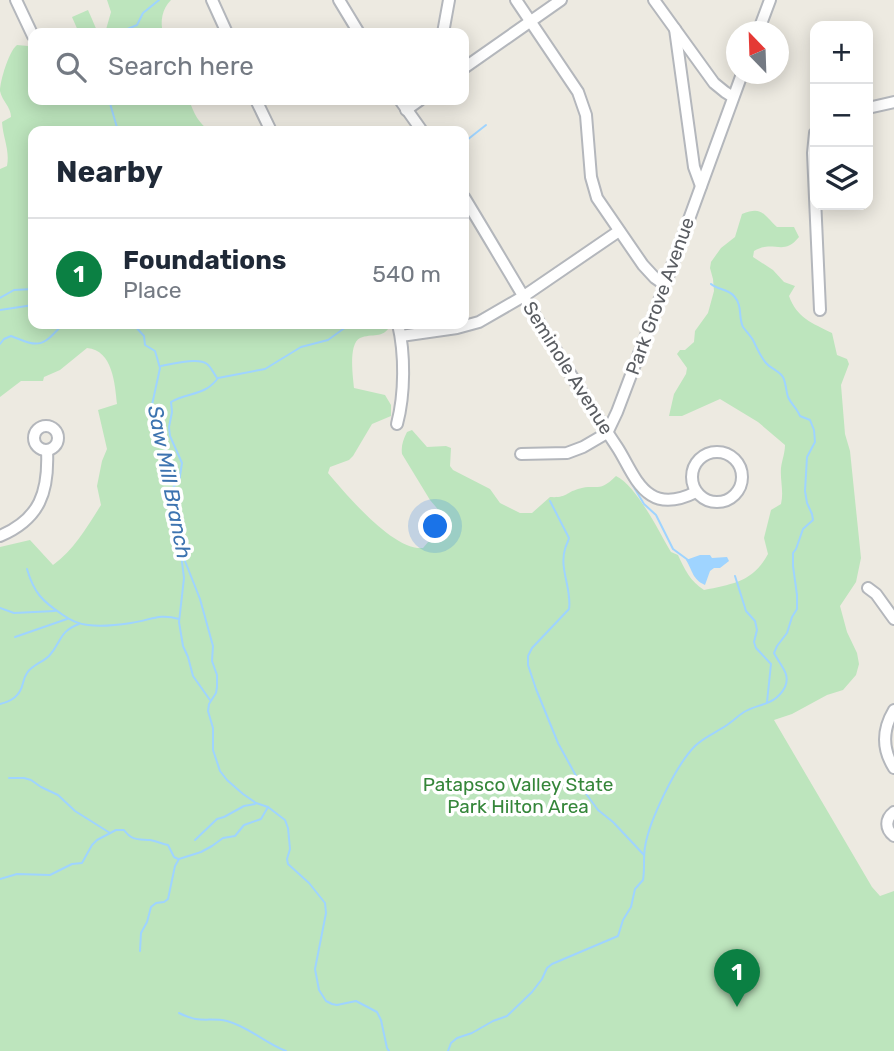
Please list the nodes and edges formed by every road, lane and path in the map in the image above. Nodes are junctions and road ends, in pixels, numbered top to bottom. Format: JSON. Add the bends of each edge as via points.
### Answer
{"nodes":[{"id":1,"x":16,"y":0,"type":"edge"},
{"id":2,"x":212,"y":0,"type":"edge"},
{"id":3,"x":339,"y":0,"type":"edge"},
{"id":4,"x":449,"y":0,"type":"edge"},
{"id":5,"x":516,"y":0,"type":"edge"},
{"id":6,"x":561,"y":0,"type":"edge"},
{"id":7,"x":654,"y":0,"type":"edge"},
{"id":8,"x":770,"y":0,"type":"edge"},
{"id":9,"x":531,"y":21,"type":"junction"},
{"id":10,"x":762,"y":21,"type":"edge"},
{"id":11,"x":29,"y":28,"type":"edge"},
{"id":12,"x":225,"y":28,"type":"edge"},
{"id":13,"x":356,"y":28,"type":"edge"},
{"id":14,"x":444,"y":28,"type":"edge"},
{"id":15,"x":675,"y":29,"type":"junction"},
{"id":16,"x":469,"y":64,"type":"edge"},
{"id":17,"x":738,"y":84,"type":"edge"},
{"id":18,"x":733,"y":97,"type":"junction"},
{"id":19,"x":894,"y":102,"type":"edge"},
{"id":20,"x":258,"y":105,"type":"edge"},
{"id":21,"x":403,"y":105,"type":"edge"},
{"id":22,"x":413,"y":105,"type":"edge"},
{"id":23,"x":873,"y":107,"type":"edge"},
{"id":24,"x":406,"y":110,"type":"junction"},
{"id":25,"x":269,"y":126,"type":"edge"},
{"id":26,"x":418,"y":126,"type":"edge"},
{"id":27,"x":814,"y":147,"type":"edge"},
{"id":28,"x":701,"y":187,"type":"junction"},
{"id":29,"x":469,"y":205,"type":"edge"},
{"id":30,"x":619,"y":231,"type":"junction"},
{"id":31,"x":665,"y":285,"type":"junction"},
{"id":32,"x":524,"y":296,"type":"junction"},
{"id":33,"x":820,"y":310,"type":"dead end"},
{"id":34,"x":469,"y":325,"type":"edge"},
{"id":35,"x":399,"y":329,"type":"edge"},
{"id":36,"x":446,"y":329,"type":"edge"},
{"id":37,"x":401,"y":336,"type":"junction"},
{"id":38,"x":397,"y":424,"type":"dead end"},
{"id":39,"x":607,"y":433,"type":"junction"},
{"id":40,"x":47,"y":450,"type":"dead end"},
{"id":41,"x":521,"y":454,"type":"dead end"},
{"id":42,"x":696,"y":492,"type":"junction"},
{"id":43,"x":0,"y":536,"type":"edge"},
{"id":44,"x":867,"y":588,"type":"dead end"},
{"id":45,"x":894,"y":620,"type":"edge"},
{"id":46,"x":894,"y":710,"type":"edge"},
{"id":47,"x":894,"y":768,"type":"edge"},
{"id":48,"x":894,"y":812,"type":"edge"},
{"id":49,"x":894,"y":836,"type":"edge"}],
"edges":[{"from":1,"to":11,"type":"street"},
{"from":2,"to":12,"type":"street"},
{"from":3,"to":13,"type":"street"},
{"from":4,"to":14,"type":"street"},
{"from":5,"to":9,"type":"street"},
{"from":6,"to":9,"type":"street"},
{"from":7,"to":15,"type":"street"},
{"from":8,"to":10,"type":"street"},
{"from":9,"to":16,"type":"street"},
{"from":9,"to":30,"type":"street","via":[[579,92],[586,115],[593,188]]},
{"from":15,"to":18,"type":"street","via":[[714,83]]},
{"from":15,"to":28,"type":"street","via":[[694,167]]},
{"from":17,"to":18,"type":"street","name":"Park Grove Avenue"},
{"from":18,"to":28,"type":"street","name":"Park Grove Avenue"},
{"from":19,"to":23,"type":"street"},
{"from":20,"to":25,"type":"street"},
{"from":21,"to":24,"type":"street"},
{"from":22,"to":24,"type":"street"},
{"from":24,"to":26,"type":"street"},
{"from":27,"to":33,"type":"street"},
{"from":28,"to":31,"type":"street","name":"Park Grove Avenue"},
{"from":29,"to":32,"type":"street","name":"Seminole Avenue"},
{"from":30,"to":31,"type":"street","via":[[643,265]]},
{"from":30,"to":32,"type":"street"},
{"from":31,"to":39,"type":"street","name":"Park Grove Avenue"},
{"from":32,"to":34,"type":"street"},
{"from":32,"to":39,"type":"street","name":"Seminole Avenue"},
{"from":35,"to":37,"type":"street"},
{"from":36,"to":37,"type":"street"},
{"from":37,"to":38,"type":"street"},
{"from":39,"to":41,"type":"street","via":[[567,453]]},
{"from":39,"to":42,"type":"street","name":"Seminole Avenue","via":[[653,496],[667,500]]},
{"from":40,"to":43,"type":"street","via":[[48,472],[38,506],[28,519]]},
{"from":42,"to":42,"type":"street","name":"Seminole Avenue","via":[[714,502],[737,493],[742,473],[734,458],[705,455],[693,471]]},
{"from":44,"to":45,"type":"street"},
{"from":46,"to":47,"type":"street","via":[[885,740]]},
{"from":48,"to":49,"type":"street","via":[[887,823]]}]}
